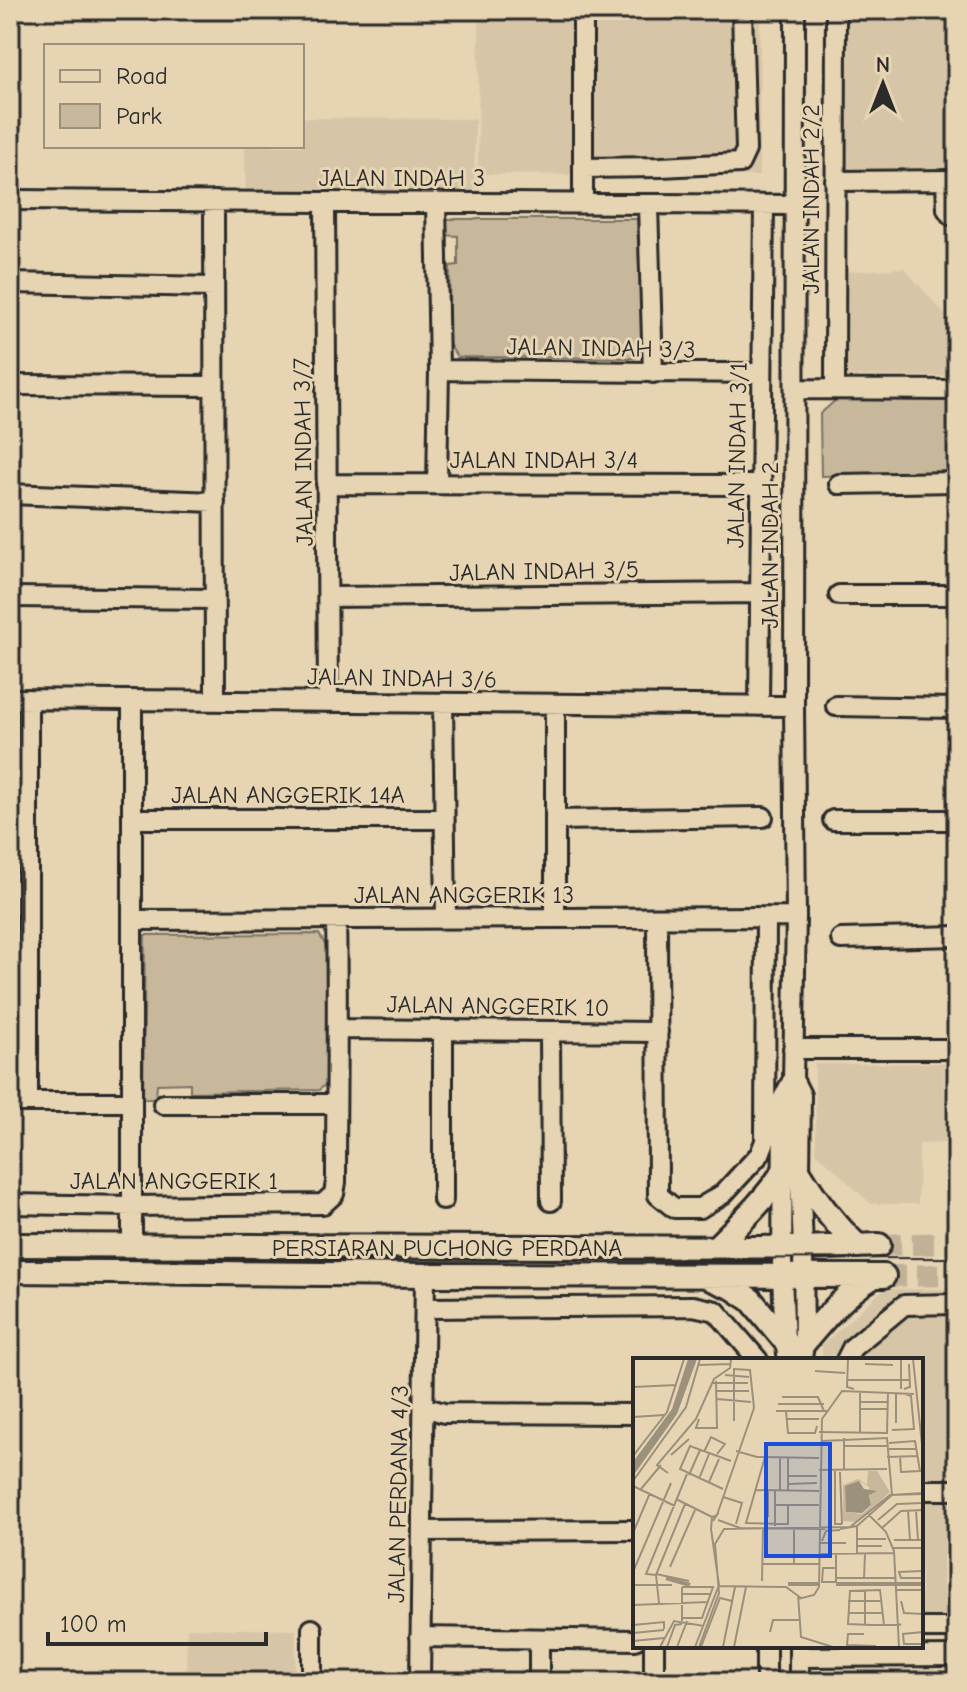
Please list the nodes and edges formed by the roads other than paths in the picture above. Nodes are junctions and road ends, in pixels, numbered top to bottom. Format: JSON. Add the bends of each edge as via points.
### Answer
{"nodes":[{"id":1,"x":583,"y":10,"type":"edge"},
{"id":2,"x":742,"y":10,"type":"edge"},
{"id":3,"x":795,"y":10,"type":"edge"},
{"id":4,"x":836,"y":10,"type":"edge"},
{"id":5,"x":583,"y":168,"type":"junction"},
{"id":6,"x":951,"y":180,"type":"edge"},
{"id":7,"x":835,"y":181,"type":"junction"},
{"id":8,"x":10,"y":200,"type":"edge"},
{"id":9,"x":214,"y":201,"type":"junction"},
{"id":10,"x":325,"y":202,"type":"junction"},
{"id":11,"x":436,"y":202,"type":"junction"},
{"id":12,"x":583,"y":203,"type":"junction"},
{"id":13,"x":648,"y":205,"type":"junction"},
{"id":14,"x":764,"y":205,"type":"junction"},
{"id":15,"x":794,"y":205,"type":"junction"},
{"id":16,"x":957,"y":217,"type":"edge"},
{"id":17,"x":10,"y":283,"type":"edge"},
{"id":18,"x":214,"y":287,"type":"junction"},
{"id":19,"x":439,"y":370,"type":"junction"},
{"id":20,"x":653,"y":373,"type":"junction"},
{"id":21,"x":762,"y":373,"type":"junction"},
{"id":22,"x":10,"y":385,"type":"edge"},
{"id":23,"x":214,"y":386,"type":"junction"},
{"id":24,"x":795,"y":389,"type":"junction"},
{"id":25,"x":835,"y":389,"type":"junction"},
{"id":26,"x":957,"y":390,"type":"edge"},
{"id":27,"x":957,"y":482,"type":"edge"},
{"id":28,"x":437,"y":483,"type":"junction"},
{"id":29,"x":326,"y":484,"type":"junction"},
{"id":30,"x":839,"y":484,"type":"dead end"},
{"id":31,"x":761,"y":485,"type":"junction"},
{"id":32,"x":10,"y":494,"type":"edge"},
{"id":33,"x":215,"y":502,"type":"junction"},
{"id":34,"x":760,"y":593,"type":"junction"},
{"id":35,"x":839,"y":595,"type":"dead end"},
{"id":36,"x":957,"y":595,"type":"edge"},
{"id":37,"x":10,"y":597,"type":"edge"},
{"id":38,"x":329,"y":597,"type":"junction"},
{"id":39,"x":215,"y":599,"type":"junction"},
{"id":40,"x":19,"y":699,"type":"edge"},
{"id":41,"x":132,"y":700,"type":"junction"},
{"id":42,"x":215,"y":701,"type":"junction"},
{"id":43,"x":328,"y":702,"type":"junction"},
{"id":44,"x":443,"y":703,"type":"junction"},
{"id":45,"x":555,"y":704,"type":"junction"},
{"id":46,"x":759,"y":706,"type":"junction"},
{"id":47,"x":794,"y":706,"type":"junction"},
{"id":48,"x":836,"y":706,"type":"dead end"},
{"id":49,"x":957,"y":708,"type":"edge"},
{"id":50,"x":763,"y":817,"type":"dead end"},
{"id":51,"x":19,"y":819,"type":"edge"},
{"id":52,"x":132,"y":819,"type":"junction"},
{"id":53,"x":444,"y":819,"type":"junction"},
{"id":54,"x":555,"y":820,"type":"junction"},
{"id":55,"x":833,"y":820,"type":"dead end"},
{"id":56,"x":957,"y":820,"type":"edge"},
{"id":57,"x":766,"y":917,"type":"junction"},
{"id":58,"x":796,"y":917,"type":"junction"},
{"id":59,"x":446,"y":918,"type":"junction"},
{"id":60,"x":555,"y":918,"type":"junction"},
{"id":61,"x":336,"y":919,"type":"junction"},
{"id":62,"x":657,"y":919,"type":"junction"},
{"id":63,"x":132,"y":920,"type":"junction"},
{"id":64,"x":957,"y":936,"type":"edge"},
{"id":65,"x":841,"y":939,"type":"dead end"},
{"id":66,"x":19,"y":989,"type":"edge"},
{"id":67,"x":338,"y":1029,"type":"junction"},
{"id":68,"x":443,"y":1030,"type":"junction"},
{"id":69,"x":550,"y":1031,"type":"junction"},
{"id":70,"x":658,"y":1032,"type":"junction"},
{"id":71,"x":793,"y":1049,"type":"junction"},
{"id":72,"x":957,"y":1049,"type":"edge"},
{"id":73,"x":19,"y":1102,"type":"edge"},
{"id":74,"x":132,"y":1102,"type":"junction"},
{"id":75,"x":163,"y":1104,"type":"dead end"},
{"id":76,"x":336,"y":1104,"type":"junction"},
{"id":77,"x":791,"y":1172,"type":"junction"},
{"id":78,"x":443,"y":1200,"type":"dead end"},
{"id":79,"x":551,"y":1201,"type":"dead end"},
{"id":80,"x":10,"y":1204,"type":"edge"},
{"id":81,"x":132,"y":1206,"type":"junction"},
{"id":82,"x":10,"y":1245,"type":"edge"},
{"id":83,"x":132,"y":1245,"type":"junction"},
{"id":84,"x":716,"y":1247,"type":"junction"},
{"id":85,"x":793,"y":1248,"type":"junction"},
{"id":86,"x":10,"y":1271,"type":"edge"},
{"id":87,"x":425,"y":1275,"type":"junction"},
{"id":88,"x":704,"y":1276,"type":"junction"},
{"id":89,"x":792,"y":1277,"type":"junction"},
{"id":90,"x":957,"y":1304,"type":"edge"},
{"id":91,"x":425,"y":1308,"type":"junction"},
{"id":92,"x":795,"y":1351,"type":"edge"},
{"id":93,"x":756,"y":1358,"type":"edge"},
{"id":94,"x":847,"y":1358,"type":"edge"},
{"id":95,"x":424,"y":1407,"type":"junction"},
{"id":96,"x":633,"y":1414,"type":"edge"},
{"id":97,"x":923,"y":1490,"type":"edge"},
{"id":98,"x":957,"y":1490,"type":"edge"},
{"id":99,"x":633,"y":1530,"type":"edge"},
{"id":100,"x":422,"y":1531,"type":"junction"},
{"id":101,"x":923,"y":1628,"type":"edge"},
{"id":102,"x":957,"y":1628,"type":"edge"},
{"id":103,"x":312,"y":1629,"type":"dead end"},
{"id":104,"x":420,"y":1637,"type":"junction"},
{"id":105,"x":539,"y":1639,"type":"junction"},
{"id":106,"x":633,"y":1640,"type":"edge"},
{"id":107,"x":654,"y":1648,"type":"edge"},
{"id":108,"x":766,"y":1648,"type":"edge"},
{"id":109,"x":845,"y":1651,"type":"edge"},
{"id":110,"x":799,"y":1652,"type":"edge"},
{"id":111,"x":957,"y":1656,"type":"edge"},
{"id":112,"x":312,"y":1682,"type":"edge"},
{"id":113,"x":420,"y":1682,"type":"edge"},
{"id":114,"x":539,"y":1682,"type":"edge"},
{"id":115,"x":654,"y":1682,"type":"edge"},
{"id":116,"x":766,"y":1682,"type":"edge"},
{"id":117,"x":799,"y":1682,"type":"edge"}],
"edges":[{"from":1,"to":5,"type":"street"},
{"from":2,"to":5,"type":"street","via":[[746,150],[740,163]]},
{"from":3,"to":15,"type":"street","name":"JALAN INDAH 2"},
{"from":4,"to":7,"type":"street","name":"JALAN INDAH 2/2"},
{"from":5,"to":12,"type":"street"},
{"from":6,"to":7,"type":"street"},
{"from":6,"to":16,"type":"street","via":[[947,209]]},
{"from":7,"to":25,"type":"street","name":"JALAN INDAH 2/2"},
{"from":8,"to":9,"type":"street","name":"JALAN INDAH 3"},
{"from":9,"to":10,"type":"street","name":"JALAN INDAH 3"},
{"from":9,"to":18,"type":"street"},
{"from":10,"to":11,"type":"street","name":"JALAN INDAH 3"},
{"from":10,"to":29,"type":"street","name":"JALAN INDAH 3/7"},
{"from":11,"to":12,"type":"street","name":"JALAN INDAH 3"},
{"from":11,"to":19,"type":"street"},
{"from":12,"to":13,"type":"street","name":"JALAN INDAH 3"},
{"from":13,"to":14,"type":"street","name":"JALAN INDAH 3"},
{"from":13,"to":20,"type":"street"},
{"from":14,"to":15,"type":"street","name":"JALAN INDAH 3"},
{"from":14,"to":21,"type":"street","name":"JALAN INDAH 3/1"},
{"from":15,"to":24,"type":"street","name":"JALAN INDAH 2"},
{"from":17,"to":18,"type":"street"},
{"from":18,"to":23,"type":"street"},
{"from":19,"to":20,"type":"street","name":"JALAN INDAH 3/3"},
{"from":19,"to":28,"type":"street"},
{"from":20,"to":21,"type":"street","name":"JALAN INDAH 3/3"},
{"from":21,"to":31,"type":"street","name":"JALAN INDAH 3/1"},
{"from":22,"to":23,"type":"street"},
{"from":23,"to":33,"type":"street"},
{"from":24,"to":25,"type":"street"},
{"from":24,"to":47,"type":"street","name":"JALAN INDAH 2"},
{"from":25,"to":26,"type":"street"},
{"from":27,"to":30,"type":"street"},
{"from":28,"to":29,"type":"street","name":"JALAN INDAH 3/4"},
{"from":28,"to":31,"type":"street","name":"JALAN INDAH 3/4"},
{"from":29,"to":38,"type":"street","name":"JALAN INDAH 3/7"},
{"from":31,"to":34,"type":"street","name":"JALAN INDAH 3/1"},
{"from":32,"to":33,"type":"street"},
{"from":33,"to":39,"type":"street"},
{"from":34,"to":38,"type":"street","name":"JALAN INDAH 3/5"},
{"from":34,"to":46,"type":"street","name":"JALAN INDAH 3/1"},
{"from":35,"to":36,"type":"street"},
{"from":37,"to":39,"type":"street"},
{"from":38,"to":43,"type":"street","name":"JALAN INDAH 3/7"},
{"from":39,"to":42,"type":"street"},
{"from":40,"to":41,"type":"street","name":"JALAN INDAH 3/6"},
{"from":40,"to":51,"type":"street"},
{"from":41,"to":42,"type":"street","name":"JALAN INDAH 3/6"},
{"from":41,"to":52,"type":"street"},
{"from":42,"to":43,"type":"street","name":"JALAN INDAH 3/6"},
{"from":43,"to":44,"type":"street","name":"JALAN INDAH 3/6"},
{"from":44,"to":45,"type":"street","name":"JALAN INDAH 3/6"},
{"from":44,"to":53,"type":"street"},
{"from":45,"to":46,"type":"street","name":"JALAN INDAH 3/6"},
{"from":45,"to":54,"type":"street"},
{"from":46,"to":47,"type":"street","name":"JALAN INDAH 3/6"},
{"from":47,"to":58,"type":"street","name":"JALAN INDAH 2"},
{"from":48,"to":49,"type":"street"},
{"from":50,"to":54,"type":"street"},
{"from":51,"to":66,"type":"street"},
{"from":52,"to":53,"type":"street","name":"JALAN ANGGERIK 14A"},
{"from":52,"to":63,"type":"street"},
{"from":53,"to":59,"type":"street"},
{"from":54,"to":60,"type":"street"},
{"from":55,"to":56,"type":"street"},
{"from":57,"to":58,"type":"street","name":"JALAN ANGGERIK 13"},
{"from":57,"to":62,"type":"street","name":"JALAN ANGGERIK 13"},
{"from":57,"to":70,"type":"street","via":[[765,1141],[760,1154],[723,1194],[700,1208],[674,1208],[658,1195]]},
{"from":58,"to":71,"type":"street","name":"JALAN INDAH 2"},
{"from":59,"to":60,"type":"street","name":"JALAN ANGGERIK 13"},
{"from":59,"to":61,"type":"street","name":"JALAN ANGGERIK 13"},
{"from":60,"to":62,"type":"street","name":"JALAN ANGGERIK 13"},
{"from":61,"to":63,"type":"street","name":"JALAN ANGGERIK 13"},
{"from":61,"to":67,"type":"street"},
{"from":62,"to":70,"type":"street"},
{"from":63,"to":74,"type":"street"},
{"from":64,"to":65,"type":"street"},
{"from":66,"to":73,"type":"street"},
{"from":67,"to":68,"type":"street","name":"JALAN ANGGERIK 10"},
{"from":67,"to":76,"type":"street"},
{"from":68,"to":69,"type":"street","name":"JALAN ANGGERIK 10"},
{"from":68,"to":78,"type":"street"},
{"from":69,"to":70,"type":"street","name":"JALAN ANGGERIK 10"},
{"from":69,"to":79,"type":"street"},
{"from":71,"to":72,"type":"street"},
{"from":71,"to":77,"type":"street","name":"JALAN INDAH 2","via":[[793,1079],[783,1098]]},
{"from":73,"to":74,"type":"street"},
{"from":74,"to":81,"type":"street"},
{"from":75,"to":76,"type":"street"},
{"from":76,"to":81,"type":"street","name":"JALAN ANGGERIK 1","via":[[336,1182],[334,1194],[323,1204]]},
{"from":77,"to":84,"type":"main road"},
{"from":77,"to":85,"type":"street","name":"JALAN INDAH 2"},
{"from":77,"to":85,"type":"main road","name":"PERSIARAN PUCHONG PERDANA","via":[[838,1227],[869,1246]]},
{"from":80,"to":81,"type":"street","name":"JALAN ANGGERIK 1"},
{"from":81,"to":83,"type":"street"},
{"from":82,"to":83,"type":"main road","name":"PERSIARAN PUCHONG PERDANA"},
{"from":83,"to":84,"type":"main road","name":"PERSIARAN PUCHONG PERDANA"},
{"from":84,"to":85,"type":"main road","name":"PERSIARAN PUCHONG PERDANA"},
{"from":85,"to":89,"type":"street","name":"JALAN INDAH 2"},
{"from":86,"to":87,"type":"main road","name":"PERSIARAN PUCHONG PERDANA"},
{"from":87,"to":88,"type":"main road","name":"PERSIARAN PUCHONG PERDANA"},
{"from":87,"to":91,"type":"street","name":"JALAN PERDANA 4/3"},
{"from":88,"to":89,"type":"main road","name":"PERSIARAN PUCHONG PERDANA"},
{"from":88,"to":92,"type":"main road","via":[[751,1300]]},
{"from":89,"to":92,"type":"street","name":"JALAN INDAH 2"},
{"from":89,"to":92,"type":"main road","name":"PERSIARAN PUCHONG PERDANA","via":[[879,1276],[853,1289]]},
{"from":90,"to":94,"type":"street","via":[[904,1305]]},
{"from":91,"to":93,"type":"street","via":[[693,1306],[716,1311]]},
{"from":91,"to":95,"type":"street","name":"JALAN PERDANA 4/3"},
{"from":95,"to":96,"type":"street","via":[[444,1413]]},
{"from":95,"to":100,"type":"street","name":"JALAN PERDANA 4/3"},
{"from":97,"to":98,"type":"street"},
{"from":99,"to":100,"type":"street"},
{"from":100,"to":104,"type":"street","name":"JALAN PERDANA 4/3"},
{"from":101,"to":102,"type":"street"},
{"from":103,"to":112,"type":"street"},
{"from":104,"to":105,"type":"street"},
{"from":104,"to":113,"type":"street","name":"JALAN PERDANA 4/3"},
{"from":105,"to":106,"type":"street"},
{"from":105,"to":114,"type":"street"},
{"from":107,"to":115,"type":"street"},
{"from":108,"to":116,"type":"street"},
{"from":109,"to":110,"type":"street"},
{"from":109,"to":111,"type":"street"},
{"from":110,"to":117,"type":"street"}]}
